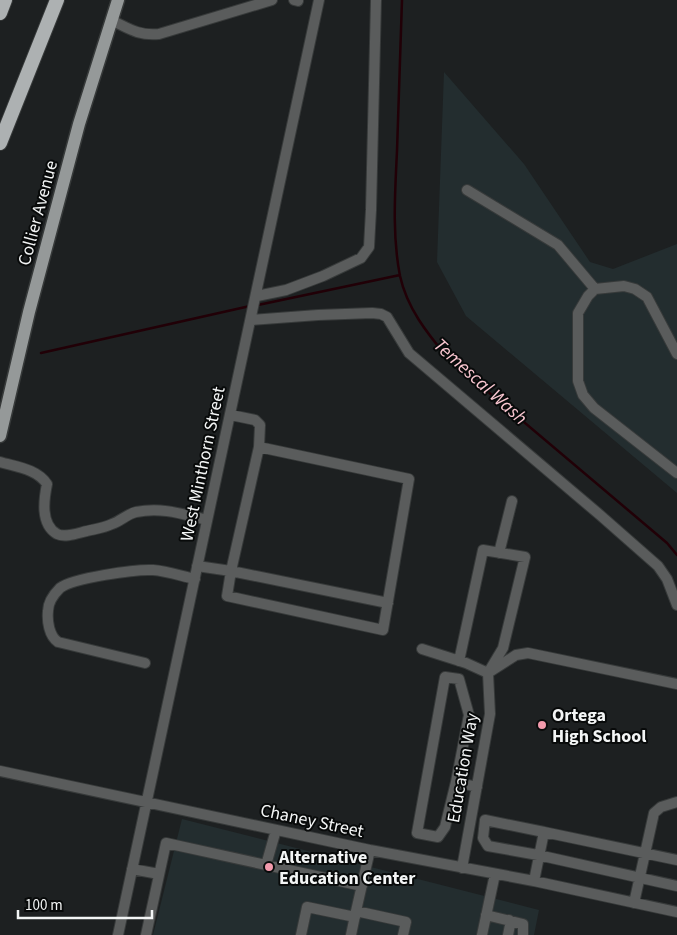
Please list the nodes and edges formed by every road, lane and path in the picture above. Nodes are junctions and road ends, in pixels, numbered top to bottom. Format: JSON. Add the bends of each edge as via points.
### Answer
{"nodes":[{"id":1,"x":5,"y":0,"type":"edge"},
{"id":2,"x":56,"y":0,"type":"edge"},
{"id":3,"x":118,"y":0,"type":"edge"},
{"id":4,"x":272,"y":0,"type":"edge"},
{"id":5,"x":319,"y":0,"type":"edge"},
{"id":6,"x":376,"y":0,"type":"edge"},
{"id":7,"x":0,"y":13,"type":"edge"},
{"id":8,"x":111,"y":20,"type":"junction"},
{"id":9,"x":0,"y":143,"type":"edge"},
{"id":10,"x":466,"y":190,"type":"dead end"},
{"id":11,"x":595,"y":289,"type":"junction"},
{"id":12,"x":257,"y":296,"type":"junction"},
{"id":13,"x":251,"y":324,"type":"junction"},
{"id":14,"x":677,"y":354,"type":"edge"},
{"id":15,"x":230,"y":415,"type":"junction"},
{"id":16,"x":0,"y":436,"type":"edge"},
{"id":17,"x":259,"y":447,"type":"junction"},
{"id":18,"x":0,"y":462,"type":"edge"},
{"id":19,"x":677,"y":473,"type":"edge"},
{"id":20,"x":512,"y":501,"type":"dead end"},
{"id":21,"x":207,"y":520,"type":"junction"},
{"id":22,"x":499,"y":553,"type":"junction"},
{"id":23,"x":197,"y":566,"type":"junction"},
{"id":24,"x":231,"y":571,"type":"junction"},
{"id":25,"x":194,"y":579,"type":"junction"},
{"id":26,"x":388,"y":603,"type":"junction"},
{"id":27,"x":677,"y":605,"type":"edge"},
{"id":28,"x":422,"y":649,"type":"dead end"},
{"id":29,"x":459,"y":661,"type":"junction"},
{"id":30,"x":145,"y":663,"type":"dead end"},
{"id":31,"x":488,"y":673,"type":"junction"},
{"id":32,"x":677,"y":684,"type":"edge"},
{"id":33,"x":0,"y":771,"type":"edge"},
{"id":34,"x":456,"y":782,"type":"junction"},
{"id":35,"x":477,"y":787,"type":"junction"},
{"id":36,"x":145,"y":802,"type":"junction"},
{"id":37,"x":677,"y":802,"type":"edge"},
{"id":38,"x":276,"y":830,"type":"junction"},
{"id":39,"x":544,"y":832,"type":"junction"},
{"id":40,"x":370,"y":850,"type":"junction"},
{"id":41,"x":645,"y":854,"type":"junction"},
{"id":42,"x":538,"y":855,"type":"junction"},
{"id":43,"x":677,"y":860,"type":"edge"},
{"id":44,"x":266,"y":865,"type":"junction"},
{"id":45,"x":462,"y":868,"type":"junction"},
{"id":46,"x":132,"y":869,"type":"junction"},
{"id":47,"x":159,"y":874,"type":"junction"},
{"id":48,"x":495,"y":874,"type":"junction"},
{"id":49,"x":640,"y":878,"type":"junction"},
{"id":50,"x":534,"y":881,"type":"junction"},
{"id":51,"x":362,"y":886,"type":"junction"},
{"id":52,"x":677,"y":886,"type":"edge"},
{"id":53,"x":634,"y":903,"type":"junction"},
{"id":54,"x":677,"y":912,"type":"edge"},
{"id":55,"x":356,"y":914,"type":"junction"},
{"id":56,"x":486,"y":915,"type":"junction"},
{"id":57,"x":509,"y":920,"type":"junction"},
{"id":58,"x":523,"y":930,"type":"edge"},
{"id":59,"x":118,"y":935,"type":"edge"},
{"id":60,"x":146,"y":935,"type":"edge"},
{"id":61,"x":302,"y":935,"type":"edge"},
{"id":62,"x":351,"y":935,"type":"edge"},
{"id":63,"x":403,"y":935,"type":"edge"},
{"id":64,"x":482,"y":935,"type":"edge"},
{"id":65,"x":508,"y":935,"type":"edge"}],
"edges":[{"from":1,"to":7,"type":"highway"},
{"from":2,"to":9,"type":"highway"},
{"from":3,"to":8,"type":"main road","name":"Collier Avenue"},
{"from":4,"to":8,"type":"street","via":[[159,34],[135,32]]},
{"from":5,"to":12,"type":"street","name":"West Minthorn Street"},
{"from":6,"to":12,"type":"street","via":[[369,247],[362,258],[323,276],[286,290]]},
{"from":8,"to":16,"type":"main road","name":"Collier Avenue","via":[[79,124]]},
{"from":10,"to":11,"type":"street","via":[[558,245]]},
{"from":11,"to":14,"type":"street","via":[[624,286],[647,297]]},
{"from":11,"to":19,"type":"street","via":[[578,313],[578,382],[583,395],[594,408]]},
{"from":12,"to":13,"type":"street","name":"West Minthorn Street"},
{"from":13,"to":15,"type":"street","name":"West Minthorn Street"},
{"from":13,"to":27,"type":"street","via":[[318,314],[372,313],[387,317],[409,353],[658,566]]},
{"from":15,"to":17,"type":"street","via":[[255,420],[260,425]]},
{"from":15,"to":21,"type":"street","name":"West Minthorn Street"},
{"from":17,"to":24,"type":"street"},
{"from":17,"to":26,"type":"street","via":[[409,479]]},
{"from":18,"to":21,"type":"street","via":[[37,473],[43,478],[47,484],[45,517],[57,534],[67,536],[105,528],[134,512],[158,510]]},
{"from":20,"to":22,"type":"street"},
{"from":21,"to":23,"type":"street","name":"West Minthorn Street"},
{"from":22,"to":29,"type":"street","via":[[483,550]]},
{"from":22,"to":31,"type":"street","via":[[525,557],[503,648]]},
{"from":23,"to":24,"type":"street"},
{"from":23,"to":25,"type":"street","name":"West Minthorn Street"},
{"from":24,"to":26,"type":"street"},
{"from":24,"to":26,"type":"street","via":[[226,596],[383,630]]},
{"from":25,"to":30,"type":"street","via":[[154,570],[113,574],[71,582],[54,595],[47,616],[52,635],[58,642]]},
{"from":25,"to":36,"type":"street","name":"West Minthorn Street"},
{"from":28,"to":29,"type":"street"},
{"from":29,"to":31,"type":"street"},
{"from":31,"to":32,"type":"street","via":[[516,655],[528,653]]},
{"from":31,"to":35,"type":"street","name":"Education Way","via":[[490,714]]},
{"from":33,"to":36,"type":"street","name":"Chaney Street"},
{"from":34,"to":34,"type":"street","via":[[469,715],[458,679],[445,677],[417,833],[438,837],[445,827]]},
{"from":34,"to":35,"type":"street"},
{"from":35,"to":45,"type":"street","name":"Education Way"},
{"from":36,"to":38,"type":"street","name":"Chaney Street"},
{"from":36,"to":46,"type":"street","name":"West Minthorn Street"},
{"from":37,"to":41,"type":"street","via":[[654,813]]},
{"from":38,"to":40,"type":"street","name":"Chaney Street"},
{"from":38,"to":44,"type":"street"},
{"from":39,"to":41,"type":"street"},
{"from":39,"to":42,"type":"street"},
{"from":39,"to":42,"type":"street","via":[[486,820],[483,838],[488,846]]},
{"from":40,"to":45,"type":"street","name":"Chaney Street"},
{"from":40,"to":51,"type":"street"},
{"from":41,"to":43,"type":"street"},
{"from":41,"to":49,"type":"street"},
{"from":42,"to":49,"type":"street"},
{"from":42,"to":50,"type":"street"},
{"from":44,"to":47,"type":"street","via":[[166,842]]},
{"from":44,"to":51,"type":"street"},
{"from":45,"to":48,"type":"street","name":"Chaney Street"},
{"from":46,"to":47,"type":"street"},
{"from":46,"to":59,"type":"street","name":"West Minthorn Street"},
{"from":47,"to":60,"type":"street"},
{"from":48,"to":50,"type":"street","name":"Chaney Street"},
{"from":48,"to":56,"type":"street"},
{"from":49,"to":52,"type":"street"},
{"from":49,"to":53,"type":"street"},
{"from":50,"to":53,"type":"street","name":"Chaney Street"},
{"from":51,"to":55,"type":"street"},
{"from":53,"to":54,"type":"street","name":"Chaney Street"},
{"from":55,"to":61,"type":"street","via":[[308,907]]},
{"from":55,"to":62,"type":"street"},
{"from":55,"to":63,"type":"street","via":[[406,922]]},
{"from":56,"to":57,"type":"street"},
{"from":56,"to":64,"type":"street"},
{"from":57,"to":58,"type":"street"},
{"from":57,"to":65,"type":"street"}]}
